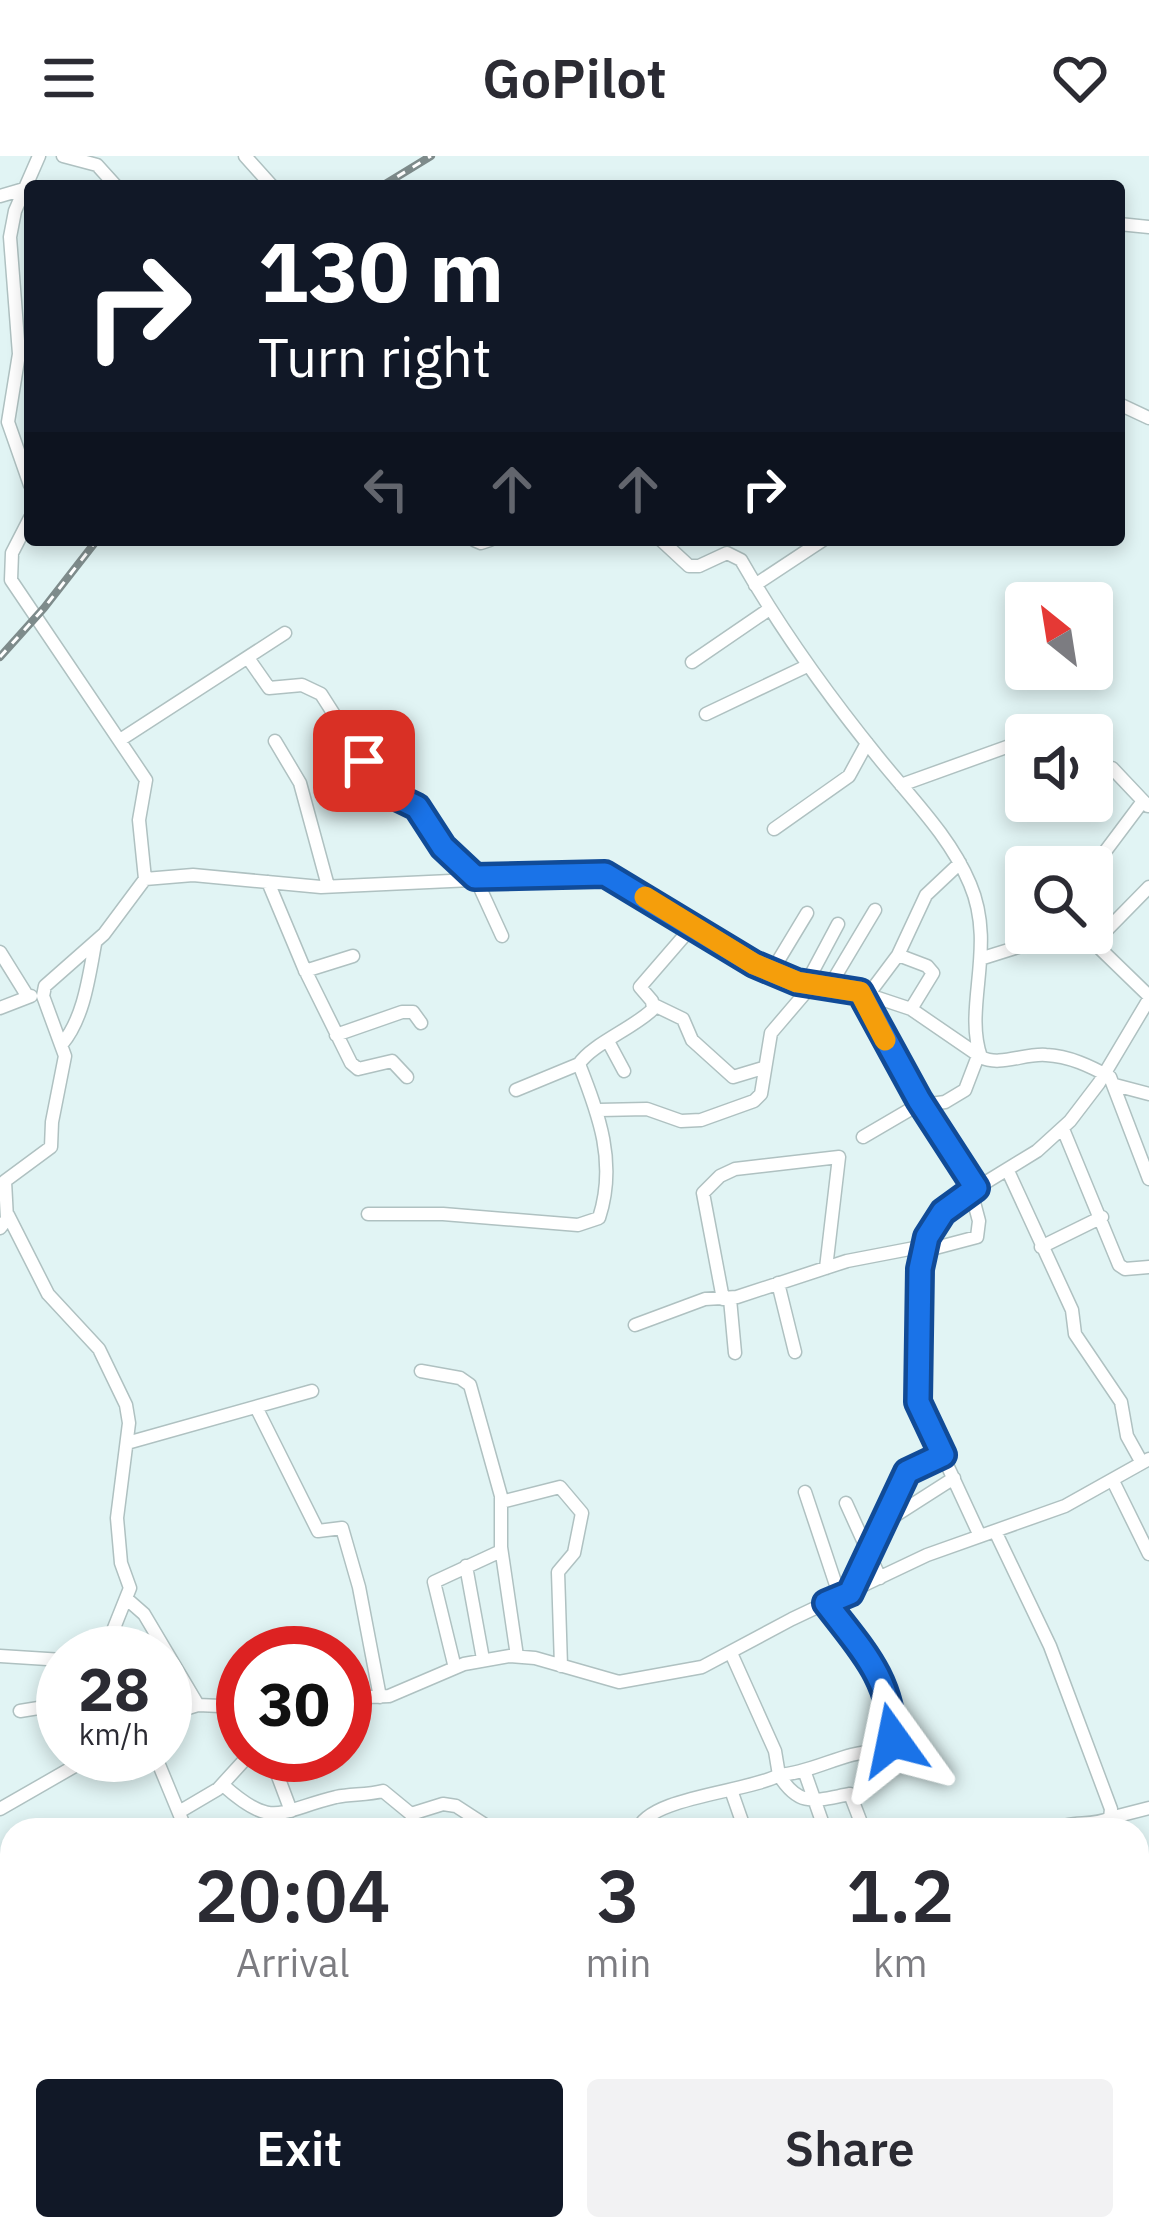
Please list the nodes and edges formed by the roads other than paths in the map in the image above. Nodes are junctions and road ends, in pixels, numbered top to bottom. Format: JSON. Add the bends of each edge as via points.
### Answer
{"nodes":[{"id":1,"x":63,"y":156,"type":"edge"},
{"id":2,"x":245,"y":156,"type":"edge"},
{"id":3,"x":111,"y":180,"type":"edge"},
{"id":4,"x":267,"y":180,"type":"edge"},
{"id":5,"x":24,"y":189,"type":"joint"},
{"id":6,"x":0,"y":196,"type":"edge"},
{"id":7,"x":4,"y":407,"type":"edge"},
{"id":8,"x":24,"y":470,"type":"edge"},
{"id":9,"x":24,"y":527,"type":"edge"},
{"id":10,"x":667,"y":546,"type":"edge"},
{"id":11,"x":814,"y":546,"type":"edge"},
{"id":12,"x":6,"y":554,"type":"edge"},
{"id":13,"x":755,"y":585,"type":"junction"},
{"id":14,"x":768,"y":610,"type":"junction"},
{"id":15,"x":285,"y":633,"type":"dead end"},
{"id":16,"x":248,"y":658,"type":"junction"},
{"id":17,"x":692,"y":662,"type":"dead end"},
{"id":18,"x":807,"y":666,"type":"junction"},
{"id":19,"x":706,"y":714,"type":"dead end"},
{"id":20,"x":120,"y":740,"type":"junction"},
{"id":21,"x":275,"y":742,"type":"dead end"},
{"id":22,"x":867,"y":743,"type":"junction"},
{"id":23,"x":1005,"y":748,"type":"edge"},
{"id":24,"x":1113,"y":769,"type":"edge"},
{"id":25,"x":901,"y":785,"type":"junction"},
{"id":26,"x":1145,"y":798,"type":"edge"},
{"id":27,"x":774,"y":829,"type":"dead end"},
{"id":28,"x":1109,"y":846,"type":"edge"},
{"id":29,"x":960,"y":863,"type":"junction"},
{"id":30,"x":475,"y":877,"type":"junction"},
{"id":31,"x":145,"y":879,"type":"junction"},
{"id":32,"x":268,"y":882,"type":"junction"},
{"id":33,"x":328,"y":886,"type":"junction"},
{"id":34,"x":1146,"y":895,"type":"edge"},
{"id":35,"x":875,"y":910,"type":"dead end"},
{"id":36,"x":807,"y":913,"type":"dead end"},
{"id":37,"x":1113,"y":920,"type":"edge"},
{"id":38,"x":838,"y":924,"type":"dead end"},
{"id":39,"x":691,"y":928,"type":"junction"},
{"id":40,"x":502,"y":936,"type":"dead end"},
{"id":41,"x":96,"y":942,"type":"junction"},
{"id":42,"x":1005,"y":951,"type":"edge"},
{"id":43,"x":0,"y":952,"type":"edge"},
{"id":44,"x":1105,"y":954,"type":"edge"},
{"id":45,"x":898,"y":955,"type":"junction"},
{"id":46,"x":353,"y":956,"type":"dead end"},
{"id":47,"x":983,"y":958,"type":"junction"},
{"id":48,"x":772,"y":970,"type":"junction"},
{"id":49,"x":305,"y":971,"type":"junction"},
{"id":50,"x":809,"y":984,"type":"junction"},
{"id":51,"x":829,"y":987,"type":"junction"},
{"id":52,"x":43,"y":991,"type":"junction"},
{"id":53,"x":864,"y":994,"type":"junction"},
{"id":54,"x":28,"y":997,"type":"junction"},
{"id":55,"x":1149,"y":998,"type":"edge"},
{"id":56,"x":654,"y":1005,"type":"junction"},
{"id":57,"x":0,"y":1008,"type":"edge"},
{"id":58,"x":911,"y":1010,"type":"junction"},
{"id":59,"x":421,"y":1023,"type":"dead end"},
{"id":60,"x":336,"y":1035,"type":"junction"},
{"id":61,"x":609,"y":1042,"type":"junction"},
{"id":62,"x":62,"y":1044,"type":"junction"},
{"id":63,"x":979,"y":1057,"type":"junction"},
{"id":64,"x":579,"y":1064,"type":"junction"},
{"id":65,"x":763,"y":1068,"type":"junction"},
{"id":66,"x":624,"y":1071,"type":"dead end"},
{"id":67,"x":406,"y":1077,"type":"dead end"},
{"id":68,"x":1110,"y":1079,"type":"junction"},
{"id":69,"x":516,"y":1090,"type":"dead end"},
{"id":70,"x":1149,"y":1094,"type":"edge"},
{"id":71,"x":923,"y":1105,"type":"junction"},
{"id":72,"x":599,"y":1110,"type":"junction"},
{"id":73,"x":1063,"y":1129,"type":"junction"},
{"id":74,"x":863,"y":1137,"type":"dead end"},
{"id":75,"x":1008,"y":1171,"type":"junction"},
{"id":76,"x":1149,"y":1179,"type":"edge"},
{"id":77,"x":974,"y":1190,"type":"junction"},
{"id":78,"x":7,"y":1214,"type":"junction"},
{"id":79,"x":368,"y":1214,"type":"dead end"},
{"id":80,"x":1102,"y":1217,"type":"junction"},
{"id":81,"x":0,"y":1228,"type":"edge"},
{"id":82,"x":1041,"y":1247,"type":"junction"},
{"id":83,"x":924,"y":1249,"type":"junction"},
{"id":84,"x":1149,"y":1267,"type":"edge"},
{"id":85,"x":826,"y":1268,"type":"junction"},
{"id":86,"x":778,"y":1283,"type":"junction"},
{"id":87,"x":727,"y":1299,"type":"junction"},
{"id":88,"x":634,"y":1325,"type":"dead end"},
{"id":89,"x":735,"y":1352,"type":"dead end"},
{"id":90,"x":795,"y":1352,"type":"dead end"},
{"id":91,"x":421,"y":1371,"type":"dead end"},
{"id":92,"x":312,"y":1391,"type":"dead end"},
{"id":93,"x":256,"y":1407,"type":"junction"},
{"id":94,"x":127,"y":1443,"type":"junction"},
{"id":95,"x":943,"y":1455,"type":"junction"},
{"id":96,"x":1146,"y":1461,"type":"edge"},
{"id":97,"x":954,"y":1478,"type":"junction"},
{"id":98,"x":1113,"y":1481,"type":"junction"},
{"id":99,"x":805,"y":1492,"type":"dead end"},
{"id":100,"x":501,"y":1502,"type":"junction"},
{"id":101,"x":846,"y":1502,"type":"dead end"},
{"id":102,"x":854,"y":1519,"type":"junction"},
{"id":103,"x":883,"y":1519,"type":"junction"},
{"id":104,"x":987,"y":1533,"type":"junction"},
{"id":105,"x":501,"y":1551,"type":"junction"},
{"id":106,"x":869,"y":1553,"type":"junction"},
{"id":107,"x":1149,"y":1554,"type":"edge"},
{"id":108,"x":466,"y":1566,"type":"junction"},
{"id":109,"x":880,"y":1578,"type":"junction"},
{"id":110,"x":845,"y":1595,"type":"junction"},
{"id":111,"x":128,"y":1600,"type":"junction"},
{"id":112,"x":826,"y":1603,"type":"junction"},
{"id":113,"x":113,"y":1626,"type":"edge"},
{"id":114,"x":731,"y":1653,"type":"junction"},
{"id":115,"x":0,"y":1656,"type":"edge"},
{"id":116,"x":517,"y":1656,"type":"junction"},
{"id":117,"x":36,"y":1658,"type":"edge"},
{"id":118,"x":483,"y":1659,"type":"junction"},
{"id":119,"x":561,"y":1666,"type":"junction"},
{"id":120,"x":454,"y":1668,"type":"junction"},
{"id":121,"x":372,"y":1697,"type":"edge"},
{"id":122,"x":380,"y":1697,"type":"junction"},
{"id":123,"x":198,"y":1705,"type":"junction"},
{"id":124,"x":216,"y":1706,"type":"edge"},
{"id":125,"x":192,"y":1707,"type":"edge"},
{"id":126,"x":36,"y":1708,"type":"edge"},
{"id":127,"x":20,"y":1711,"type":"dead end"},
{"id":128,"x":892,"y":1756,"type":"junction"},
{"id":129,"x":923,"y":1764,"type":"dead end"},
{"id":130,"x":806,"y":1773,"type":"junction"},
{"id":131,"x":779,"y":1775,"type":"junction"},
{"id":132,"x":47,"y":1782,"type":"edge"},
{"id":133,"x":166,"y":1782,"type":"edge"},
{"id":134,"x":226,"y":1782,"type":"edge"},
{"id":135,"x":280,"y":1782,"type":"edge"},
{"id":136,"x":223,"y":1785,"type":"junction"},
{"id":137,"x":731,"y":1790,"type":"junction"},
{"id":138,"x":816,"y":1803,"type":"junction"},
{"id":139,"x":1149,"y":1808,"type":"edge"},
{"id":140,"x":0,"y":1809,"type":"edge"},
{"id":141,"x":291,"y":1811,"type":"junction"},
{"id":142,"x":179,"y":1812,"type":"junction"},
{"id":143,"x":181,"y":1818,"type":"edge"},
{"id":144,"x":474,"y":1818,"type":"edge"},
{"id":145,"x":644,"y":1818,"type":"edge"},
{"id":146,"x":741,"y":1818,"type":"edge"},
{"id":147,"x":821,"y":1818,"type":"edge"},
{"id":148,"x":859,"y":1818,"type":"edge"},
{"id":149,"x":1110,"y":1818,"type":"joint"}],
"edges":[{"from":1,"to":3,"type":"street","via":[[97,165]]},
{"from":2,"to":4,"type":"street"},
{"from":5,"to":6,"type":"street"},
{"from":5,"to":7,"type":"street","via":[[10,237],[19,354]]},
{"from":7,"to":8,"type":"street"},
{"from":9,"to":12,"type":"street"},
{"from":10,"to":13,"type":"street","via":[[688,566],[732,553]]},
{"from":11,"to":13,"type":"street"},
{"from":12,"to":20,"type":"street","via":[[16,591]]},
{"from":13,"to":14,"type":"street"},
{"from":14,"to":17,"type":"street"},
{"from":14,"to":18,"type":"street"},
{"from":15,"to":16,"type":"street"},
{"from":16,"to":20,"type":"street"},
{"from":16,"to":30,"type":"street","via":[[269,688],[302,685],[320,694],[384,791],[417,807]]},
{"from":18,"to":19,"type":"street"},
{"from":18,"to":22,"type":"street"},
{"from":20,"to":31,"type":"street","via":[[148,788],[139,820]]},
{"from":21,"to":33,"type":"street","via":[[300,783]]},
{"from":22,"to":25,"type":"street"},
{"from":22,"to":27,"type":"street","via":[[848,776]]},
{"from":23,"to":25,"type":"street"},
{"from":24,"to":26,"type":"street"},
{"from":25,"to":29,"type":"street"},
{"from":26,"to":28,"type":"street"},
{"from":29,"to":45,"type":"street","via":[[926,895]]},
{"from":29,"to":47,"type":"street","via":[[976,902]]},
{"from":30,"to":33,"type":"street"},
{"from":30,"to":39,"type":"street","via":[[605,874]]},
{"from":30,"to":40,"type":"street"},
{"from":31,"to":32,"type":"street"},
{"from":31,"to":41,"type":"street"},
{"from":32,"to":33,"type":"street"},
{"from":32,"to":49,"type":"street"},
{"from":34,"to":37,"type":"street"},
{"from":35,"to":51,"type":"street"},
{"from":36,"to":48,"type":"street"},
{"from":38,"to":50,"type":"street"},
{"from":39,"to":48,"type":"street"},
{"from":39,"to":56,"type":"street","via":[[640,987]]},
{"from":41,"to":52,"type":"street"},
{"from":41,"to":62,"type":"street"},
{"from":42,"to":47,"type":"street"},
{"from":43,"to":54,"type":"street"},
{"from":44,"to":55,"type":"street"},
{"from":45,"to":53,"type":"street"},
{"from":45,"to":58,"type":"street","via":[[933,973]]},
{"from":46,"to":49,"type":"street"},
{"from":47,"to":63,"type":"street"},
{"from":48,"to":50,"type":"street"},
{"from":49,"to":60,"type":"street"},
{"from":50,"to":51,"type":"street"},
{"from":50,"to":65,"type":"street","via":[[771,1034]]},
{"from":51,"to":53,"type":"street"},
{"from":52,"to":54,"type":"street"},
{"from":52,"to":62,"type":"street"},
{"from":53,"to":58,"type":"street"},
{"from":53,"to":71,"type":"street"},
{"from":54,"to":57,"type":"street"},
{"from":55,"to":68,"type":"street"},
{"from":56,"to":61,"type":"street"},
{"from":56,"to":65,"type":"street","via":[[683,1019],[692,1040],[733,1077]]},
{"from":58,"to":63,"type":"street"},
{"from":59,"to":60,"type":"street","via":[[403,1012]]},
{"from":60,"to":67,"type":"street","via":[[358,1069],[392,1061]]},
{"from":61,"to":64,"type":"street"},
{"from":61,"to":66,"type":"street"},
{"from":62,"to":78,"type":"street","via":[[52,1147],[5,1181]]},
{"from":63,"to":68,"type":"street","via":[[1048,1054]]},
{"from":63,"to":71,"type":"street","via":[[965,1090]]},
{"from":64,"to":69,"type":"street"},
{"from":64,"to":72,"type":"street"},
{"from":65,"to":72,"type":"street","via":[[754,1101],[701,1120]]},
{"from":68,"to":70,"type":"street"},
{"from":68,"to":73,"type":"street"},
{"from":68,"to":76,"type":"street"},
{"from":71,"to":74,"type":"street"},
{"from":71,"to":77,"type":"street"},
{"from":72,"to":79,"type":"street","via":[[606,1168],[592,1222]]},
{"from":73,"to":75,"type":"street"},
{"from":73,"to":80,"type":"street"},
{"from":75,"to":77,"type":"street"},
{"from":75,"to":82,"type":"street"},
{"from":77,"to":83,"type":"street","via":[[943,1212]]},
{"from":77,"to":83,"type":"street","via":[[976,1238]]},
{"from":78,"to":81,"type":"street"},
{"from":78,"to":94,"type":"street","via":[[48,1294],[99,1349],[121,1389]]},
{"from":80,"to":82,"type":"street"},
{"from":80,"to":84,"type":"street","via":[[1122,1268]]},
{"from":82,"to":96,"type":"street","via":[[1075,1334],[1121,1402],[1127,1436]]},
{"from":83,"to":85,"type":"street"},
{"from":83,"to":95,"type":"street","via":[[918,1402]]},
{"from":85,"to":86,"type":"street"},
{"from":85,"to":87,"type":"street","via":[[839,1157],[735,1169],[703,1193]]},
{"from":86,"to":87,"type":"street"},
{"from":86,"to":90,"type":"street"},
{"from":87,"to":88,"type":"street","via":[[699,1300]]},
{"from":87,"to":89,"type":"street"},
{"from":91,"to":100,"type":"street","via":[[470,1385]]},
{"from":92,"to":93,"type":"street"},
{"from":93,"to":94,"type":"street"},
{"from":93,"to":122,"type":"street","via":[[318,1531],[342,1528]]},
{"from":94,"to":111,"type":"street","via":[[117,1518]]},
{"from":95,"to":97,"type":"street"},
{"from":95,"to":103,"type":"street","via":[[907,1472]]},
{"from":96,"to":98,"type":"street"},
{"from":97,"to":103,"type":"street"},
{"from":97,"to":104,"type":"street"},
{"from":98,"to":104,"type":"street"},
{"from":98,"to":107,"type":"street"},
{"from":99,"to":110,"type":"street"},
{"from":100,"to":105,"type":"street"},
{"from":100,"to":119,"type":"street","via":[[560,1487],[582,1514],[574,1552],[558,1572]]},
{"from":101,"to":102,"type":"street"},
{"from":102,"to":103,"type":"street"},
{"from":102,"to":106,"type":"street"},
{"from":103,"to":106,"type":"street"},
{"from":104,"to":109,"type":"street"},
{"from":104,"to":149,"type":"street","via":[[1050,1646]]},
{"from":105,"to":108,"type":"street"},
{"from":105,"to":116,"type":"street"},
{"from":106,"to":109,"type":"street"},
{"from":106,"to":110,"type":"street"},
{"from":108,"to":118,"type":"street"},
{"from":108,"to":120,"type":"street","via":[[434,1582]]},
{"from":109,"to":110,"type":"street"},
{"from":110,"to":112,"type":"street"},
{"from":111,"to":113,"type":"street"},
{"from":111,"to":123,"type":"street"},
{"from":112,"to":114,"type":"street"},
{"from":112,"to":128,"type":"street","via":[[877,1669]]},
{"from":114,"to":119,"type":"street","via":[[682,1673],[619,1682]]},
{"from":114,"to":131,"type":"street"},
{"from":115,"to":117,"type":"street"},
{"from":116,"to":118,"type":"street"},
{"from":116,"to":119,"type":"street"},
{"from":118,"to":120,"type":"street"},
{"from":120,"to":122,"type":"street"},
{"from":121,"to":122,"type":"street"},
{"from":123,"to":124,"type":"street"},
{"from":123,"to":125,"type":"street"},
{"from":126,"to":127,"type":"street"},
{"from":128,"to":129,"type":"street"},
{"from":128,"to":130,"type":"street","via":[[862,1752]]},
{"from":130,"to":131,"type":"street"},
{"from":130,"to":138,"type":"street"},
{"from":131,"to":137,"type":"street"},
{"from":131,"to":138,"type":"street","via":[[788,1790]]},
{"from":132,"to":140,"type":"street"},
{"from":133,"to":142,"type":"street"},
{"from":134,"to":136,"type":"street"},
{"from":135,"to":141,"type":"street"},
{"from":136,"to":141,"type":"street","via":[[250,1809]]},
{"from":136,"to":142,"type":"street"},
{"from":137,"to":145,"type":"street"},
{"from":137,"to":146,"type":"street"},
{"from":138,"to":147,"type":"street"},
{"from":138,"to":148,"type":"street","via":[[850,1794]]},
{"from":139,"to":149,"type":"street"},
{"from":141,"to":144,"type":"street","via":[[388,1792],[411,1814],[443,1804]]},
{"from":142,"to":143,"type":"street"}]}
